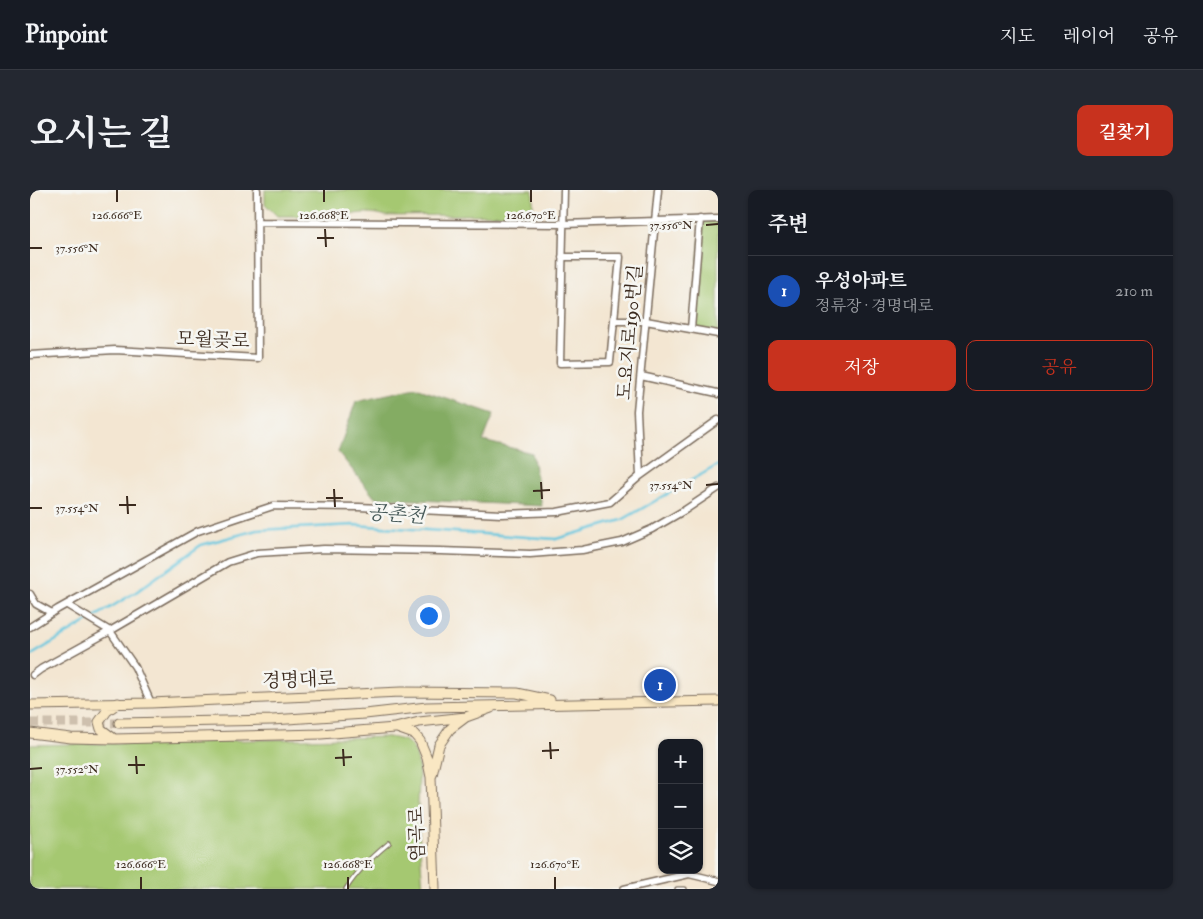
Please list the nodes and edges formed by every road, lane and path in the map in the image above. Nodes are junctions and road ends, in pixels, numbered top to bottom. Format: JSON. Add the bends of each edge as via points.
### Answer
{"nodes":[{"id":1,"x":257,"y":190,"type":"edge"},
{"id":2,"x":564,"y":190,"type":"edge"},
{"id":3,"x":658,"y":190,"type":"edge"},
{"id":4,"x":700,"y":219,"type":"junction"},
{"id":5,"x":718,"y":219,"type":"edge"},
{"id":6,"x":655,"y":221,"type":"junction"},
{"id":7,"x":257,"y":222,"type":"junction"},
{"id":8,"x":563,"y":224,"type":"junction"},
{"id":9,"x":562,"y":257,"type":"junction"},
{"id":10,"x":614,"y":321,"type":"junction"},
{"id":11,"x":646,"y":322,"type":"junction"},
{"id":12,"x":691,"y":329,"type":"junction"},
{"id":13,"x":718,"y":334,"type":"edge"},
{"id":14,"x":30,"y":355,"type":"edge"},
{"id":15,"x":641,"y":376,"type":"junction"},
{"id":16,"x":718,"y":394,"type":"edge"},
{"id":17,"x":718,"y":420,"type":"edge"},
{"id":18,"x":640,"y":476,"type":"junction"},
{"id":19,"x":718,"y":488,"type":"edge"},
{"id":20,"x":30,"y":594,"type":"edge"},
{"id":21,"x":70,"y":606,"type":"junction"},
{"id":22,"x":52,"y":614,"type":"junction"},
{"id":23,"x":30,"y":627,"type":"edge"},
{"id":24,"x":108,"y":630,"type":"junction"},
{"id":25,"x":34,"y":675,"type":"dead end"},
{"id":26,"x":718,"y":701,"type":"edge"},
{"id":27,"x":119,"y":703,"type":"junction"},
{"id":28,"x":151,"y":703,"type":"junction"},
{"id":29,"x":568,"y":703,"type":"junction"},
{"id":30,"x":30,"y":705,"type":"edge"},
{"id":31,"x":499,"y":705,"type":"junction"},
{"id":32,"x":466,"y":717,"type":"junction"},
{"id":33,"x":119,"y":723,"type":"tunnel mouth"},
{"id":34,"x":395,"y":728,"type":"junction"},
{"id":35,"x":30,"y":733,"type":"edge"},
{"id":36,"x":72,"y":738,"type":"junction"},
{"id":37,"x":30,"y":739,"type":"edge"},
{"id":38,"x":114,"y":739,"type":"junction"},
{"id":39,"x":431,"y":777,"type":"junction"},
{"id":40,"x":388,"y":843,"type":"dead end"},
{"id":41,"x":718,"y":881,"type":"edge"},
{"id":42,"x":346,"y":889,"type":"edge"},
{"id":43,"x":435,"y":889,"type":"edge"},
{"id":44,"x":624,"y":889,"type":"edge"},
{"id":45,"x":677,"y":889,"type":"edge"},
{"id":46,"x":685,"y":889,"type":"edge"}],
"edges":[{"from":1,"to":7,"type":"street","name":"모월곶로"},
{"from":2,"to":8,"type":"street"},
{"from":3,"to":6,"type":"street","name":"도요지로190번길"},
{"from":4,"to":5,"type":"street"},
{"from":4,"to":6,"type":"street"},
{"from":4,"to":12,"type":"street"},
{"from":6,"to":8,"type":"street"},
{"from":6,"to":11,"type":"street","name":"도요지로190번길"},
{"from":7,"to":8,"type":"street"},
{"from":7,"to":14,"type":"street","name":"모월곶로","via":[[258,358],[115,350]]},
{"from":8,"to":9,"type":"street"},
{"from":9,"to":10,"type":"street","via":[[620,257]]},
{"from":9,"to":10,"type":"street","via":[[560,363],[610,362]]},
{"from":10,"to":11,"type":"street"},
{"from":11,"to":12,"type":"street"},
{"from":11,"to":15,"type":"street","name":"도요지로190번길"},
{"from":12,"to":13,"type":"street"},
{"from":15,"to":16,"type":"street"},
{"from":15,"to":18,"type":"street","name":"도요지로190번길","via":[[637,411]]},
{"from":17,"to":18,"type":"street"},
{"from":18,"to":21,"type":"street","via":[[610,502],[557,512],[501,514],[273,506],[198,532]]},
{"from":19,"to":24,"type":"street","via":[[652,529],[622,542],[582,550],[530,554],[324,549],[257,553],[228,562]]},
{"from":20,"to":22,"type":"street","via":[[36,604]]},
{"from":21,"to":22,"type":"street"},
{"from":21,"to":24,"type":"street"},
{"from":22,"to":23,"type":"street"},
{"from":24,"to":25,"type":"street"},
{"from":24,"to":28,"type":"street","via":[[135,667]]},
{"from":26,"to":29,"type":"main road","name":"경명대로"},
{"from":27,"to":28,"type":"main road","name":"경명대로"},
{"from":27,"to":30,"type":"main road","name":"경명대로"},
{"from":27,"to":38,"type":"main road","via":[[99,722],[101,729]]},
{"from":28,"to":29,"type":"main road","name":"경명대로","via":[[410,692],[517,693]]},
{"from":29,"to":31,"type":"main road","name":"경명대로"},
{"from":31,"to":32,"type":"main road","name":"경명대로"},
{"from":31,"to":33,"type":"main road","name":"경명대로","via":[[427,707],[272,720]]},
{"from":32,"to":34,"type":"main road","name":"경명대로"},
{"from":32,"to":39,"type":"main road","name":"염곡로","via":[[450,729],[439,745]]},
{"from":34,"to":38,"type":"main road","name":"경명대로","via":[[321,734]]},
{"from":34,"to":39,"type":"main road","name":"염곡로","via":[[414,734],[420,741]]},
{"from":35,"to":36,"type":"main road","name":"경명대로"},
{"from":36,"to":37,"type":"main road"},
{"from":36,"to":38,"type":"main road","name":"경명대로"},
{"from":39,"to":43,"type":"main road","name":"염곡로"},
{"from":40,"to":42,"type":"lane","via":[[370,858]]},
{"from":41,"to":44,"type":"street","via":[[689,874]]},
{"from":45,"to":46,"type":"lane"}]}
